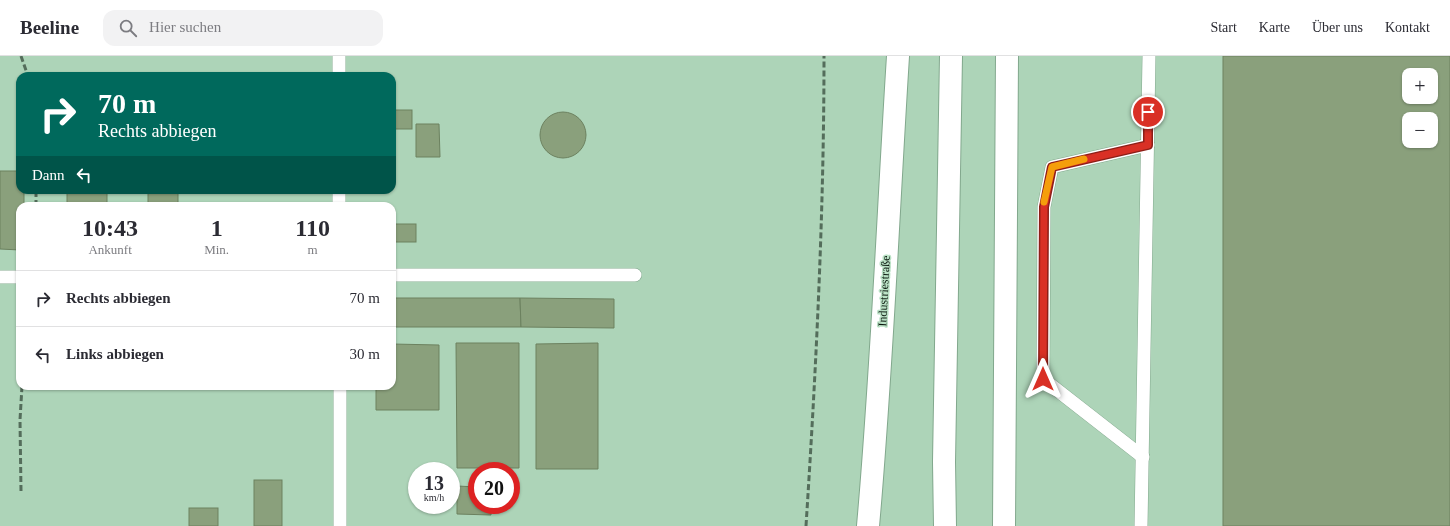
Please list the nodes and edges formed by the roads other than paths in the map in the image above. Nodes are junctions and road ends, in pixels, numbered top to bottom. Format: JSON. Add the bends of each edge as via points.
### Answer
{"nodes":[{"id":1,"x":339,"y":56,"type":"edge"},
{"id":2,"x":898,"y":56,"type":"edge"},
{"id":3,"x":951,"y":56,"type":"edge"},
{"id":4,"x":1007,"y":56,"type":"edge"},
{"id":5,"x":1149,"y":56,"type":"edge"},
{"id":6,"x":339,"y":72,"type":"edge"},
{"id":7,"x":1148,"y":145,"type":"junction"},
{"id":8,"x":396,"y":275,"type":"edge"},
{"id":9,"x":635,"y":275,"type":"dead end"},
{"id":10,"x":0,"y":276,"type":"edge"},
{"id":11,"x":16,"y":277,"type":"edge"},
{"id":12,"x":340,"y":390,"type":"edge"},
{"id":13,"x":1143,"y":457,"type":"junction"},
{"id":14,"x":340,"y":526,"type":"edge"},
{"id":15,"x":868,"y":526,"type":"edge"},
{"id":16,"x":945,"y":526,"type":"edge"},
{"id":17,"x":1004,"y":526,"type":"edge"},
{"id":18,"x":1141,"y":526,"type":"edge"}],
"edges":[{"from":1,"to":6,"type":"lane"},
{"from":2,"to":15,"type":"main road","name":"Industriestraße"},
{"from":3,"to":16,"type":"main road"},
{"from":4,"to":17,"type":"main road"},
{"from":5,"to":7,"type":"lane"},
{"from":7,"to":13,"type":"lane"},
{"from":7,"to":13,"type":"lane","via":[[1052,167],[1044,207],[1043,379]]},
{"from":8,"to":9,"type":"lane"},
{"from":10,"to":11,"type":"lane"},
{"from":12,"to":14,"type":"lane"},
{"from":13,"to":18,"type":"lane"}]}
